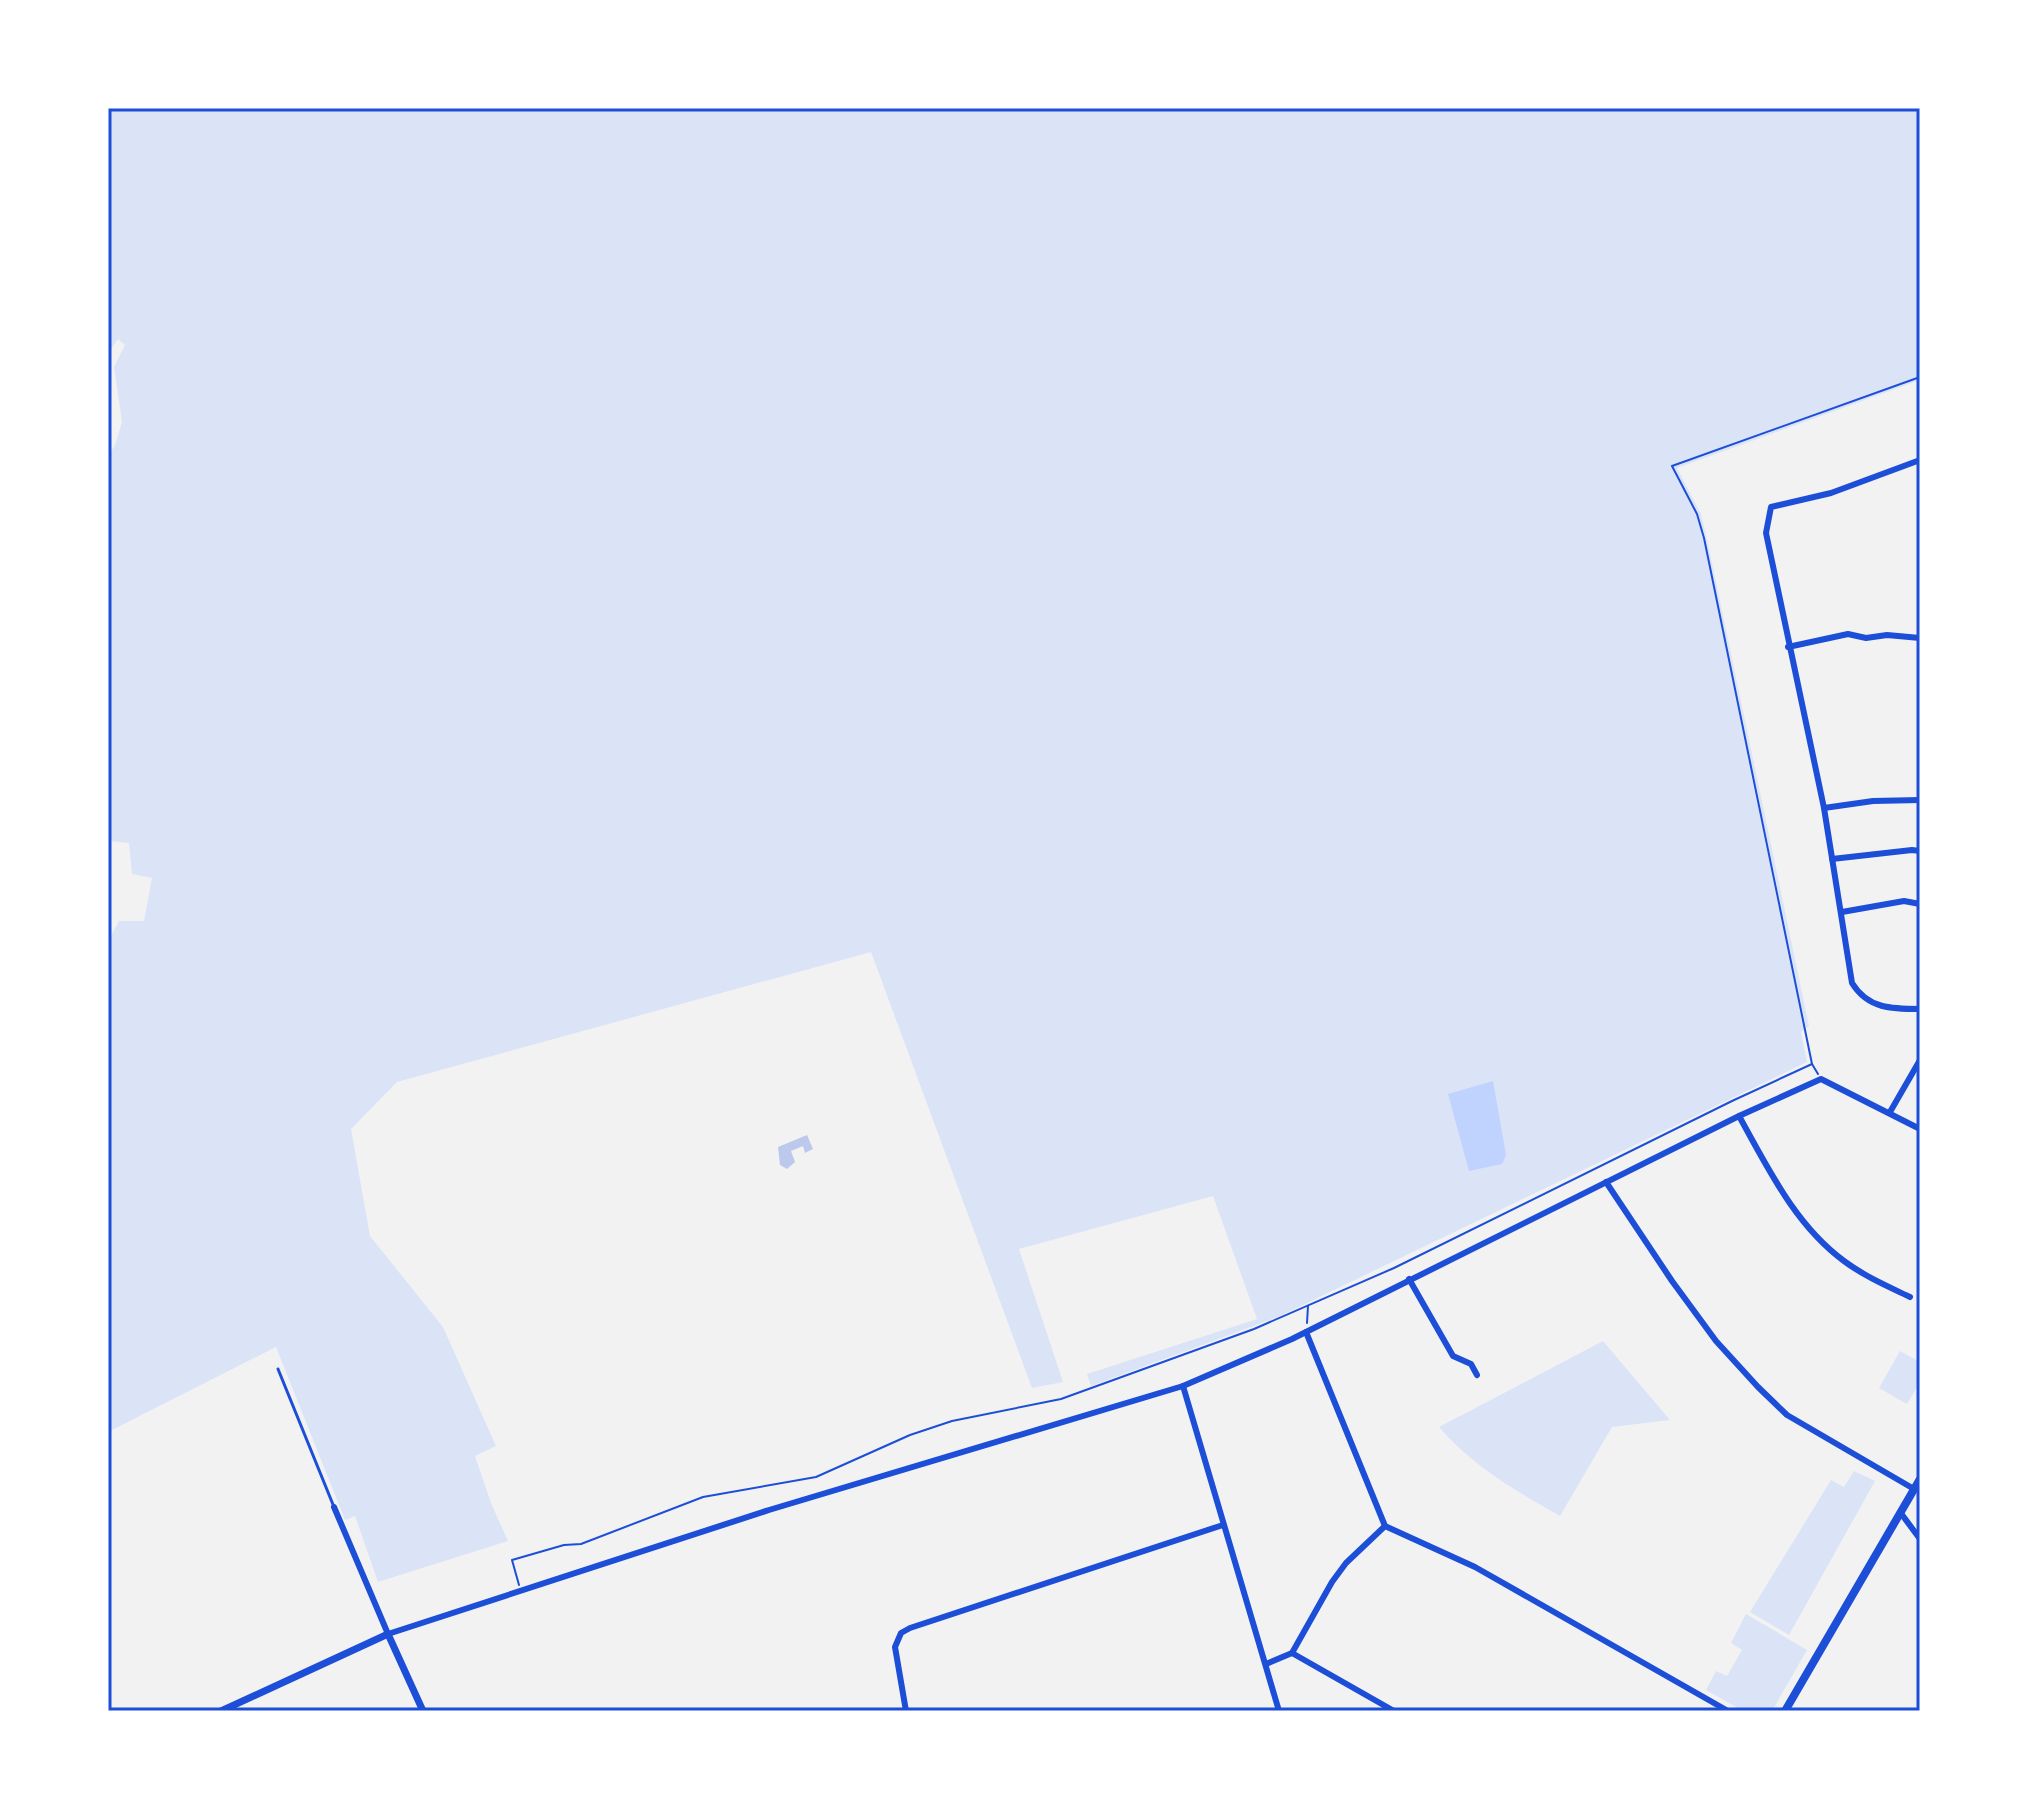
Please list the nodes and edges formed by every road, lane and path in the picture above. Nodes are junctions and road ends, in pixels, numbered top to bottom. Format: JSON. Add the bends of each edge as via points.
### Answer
{"nodes":[{"id":1,"x":1920,"y":377,"type":"edge"},
{"id":2,"x":1920,"y":460,"type":"edge"},
{"id":3,"x":1920,"y":638,"type":"edge"},
{"id":4,"x":1788,"y":647,"type":"junction"},
{"id":5,"x":1920,"y":800,"type":"edge"},
{"id":6,"x":1824,"y":808,"type":"junction"},
{"id":7,"x":1920,"y":851,"type":"edge"},
{"id":8,"x":1832,"y":859,"type":"junction"},
{"id":9,"x":1920,"y":904,"type":"edge"},
{"id":10,"x":1842,"y":912,"type":"junction"},
{"id":11,"x":1920,"y":1009,"type":"edge"},
{"id":12,"x":1920,"y":1060,"type":"edge"},
{"id":13,"x":1812,"y":1064,"type":"junction"},
{"id":14,"x":1821,"y":1079,"type":"junction"},
{"id":15,"x":1890,"y":1112,"type":"junction"},
{"id":16,"x":1739,"y":1116,"type":"junction"},
{"id":17,"x":1920,"y":1129,"type":"edge"},
{"id":18,"x":1606,"y":1182,"type":"junction"},
{"id":19,"x":1409,"y":1279,"type":"junction"},
{"id":20,"x":1910,"y":1297,"type":"dead end"},
{"id":21,"x":1309,"y":1304,"type":"junction"},
{"id":22,"x":1306,"y":1332,"type":"junction"},
{"id":23,"x":278,"y":1369,"type":"dead end"},
{"id":24,"x":1477,"y":1375,"type":"dead end"},
{"id":25,"x":1183,"y":1386,"type":"junction"},
{"id":26,"x":1920,"y":1479,"type":"edge"},
{"id":27,"x":1914,"y":1489,"type":"junction"},
{"id":28,"x":334,"y":1507,"type":"joint"},
{"id":29,"x":1900,"y":1512,"type":"junction"},
{"id":30,"x":1223,"y":1525,"type":"junction"},
{"id":31,"x":1385,"y":1526,"type":"junction"},
{"id":32,"x":1920,"y":1539,"type":"edge"},
{"id":33,"x":521,"y":1590,"type":"junction"},
{"id":34,"x":388,"y":1634,"type":"junction"},
{"id":35,"x":1292,"y":1653,"type":"junction"},
{"id":36,"x":1266,"y":1664,"type":"junction"},
{"id":37,"x":221,"y":1711,"type":"edge"},
{"id":38,"x":423,"y":1711,"type":"edge"},
{"id":39,"x":906,"y":1711,"type":"edge"},
{"id":40,"x":1020,"y":1711,"type":"edge"},
{"id":41,"x":1069,"y":1711,"type":"edge"},
{"id":42,"x":1279,"y":1711,"type":"edge"},
{"id":43,"x":1394,"y":1711,"type":"edge"},
{"id":44,"x":1728,"y":1711,"type":"edge"},
{"id":45,"x":1785,"y":1711,"type":"edge"}],
"edges":[{"from":1,"to":13,"type":"path","via":[[1672,466],[1704,538]]},
{"from":2,"to":4,"type":"street","via":[[1831,493],[1771,507],[1766,533]]},
{"from":3,"to":4,"type":"street","via":[[1848,634]]},
{"from":4,"to":6,"type":"street"},
{"from":5,"to":6,"type":"street"},
{"from":6,"to":8,"type":"street"},
{"from":7,"to":8,"type":"street"},
{"from":8,"to":10,"type":"street"},
{"from":9,"to":10,"type":"street","via":[[1904,901]]},
{"from":10,"to":11,"type":"street","via":[[1852,983],[1859,993],[1888,1009]]},
{"from":12,"to":15,"type":"street"},
{"from":13,"to":14,"type":"path"},
{"from":13,"to":21,"type":"path","via":[[1394,1268]]},
{"from":14,"to":15,"type":"street"},
{"from":14,"to":16,"type":"street"},
{"from":15,"to":17,"type":"street"},
{"from":16,"to":18,"type":"street"},
{"from":16,"to":20,"type":"street","via":[[1777,1185],[1826,1247],[1862,1274]]},
{"from":18,"to":19,"type":"street"},
{"from":18,"to":27,"type":"street","via":[[1716,1341],[1758,1387],[1787,1415]]},
{"from":19,"to":22,"type":"street"},
{"from":19,"to":24,"type":"street","via":[[1453,1356],[1471,1364]]},
{"from":21,"to":22,"type":"path"},
{"from":21,"to":33,"type":"path","via":[[1061,1399],[952,1421],[816,1477],[703,1497],[581,1544],[512,1560]]},
{"from":22,"to":25,"type":"street"},
{"from":22,"to":31,"type":"street"},
{"from":23,"to":28,"type":"lane"},
{"from":25,"to":30,"type":"street"},
{"from":25,"to":33,"type":"street"},
{"from":26,"to":27,"type":"main road"},
{"from":27,"to":29,"type":"main road"},
{"from":28,"to":34,"type":"street"},
{"from":29,"to":32,"type":"street"},
{"from":29,"to":45,"type":"main road"},
{"from":30,"to":36,"type":"street"},
{"from":30,"to":39,"type":"street","via":[[901,1633],[895,1647]]},
{"from":31,"to":35,"type":"street","via":[[1339,1572]]},
{"from":31,"to":44,"type":"street","via":[[1537,1600]]},
{"from":33,"to":34,"type":"street"},
{"from":34,"to":37,"type":"street"},
{"from":34,"to":38,"type":"street"},
{"from":35,"to":36,"type":"street"},
{"from":35,"to":43,"type":"street"},
{"from":36,"to":42,"type":"street"},
{"from":40,"to":41,"type":"street"}]}
